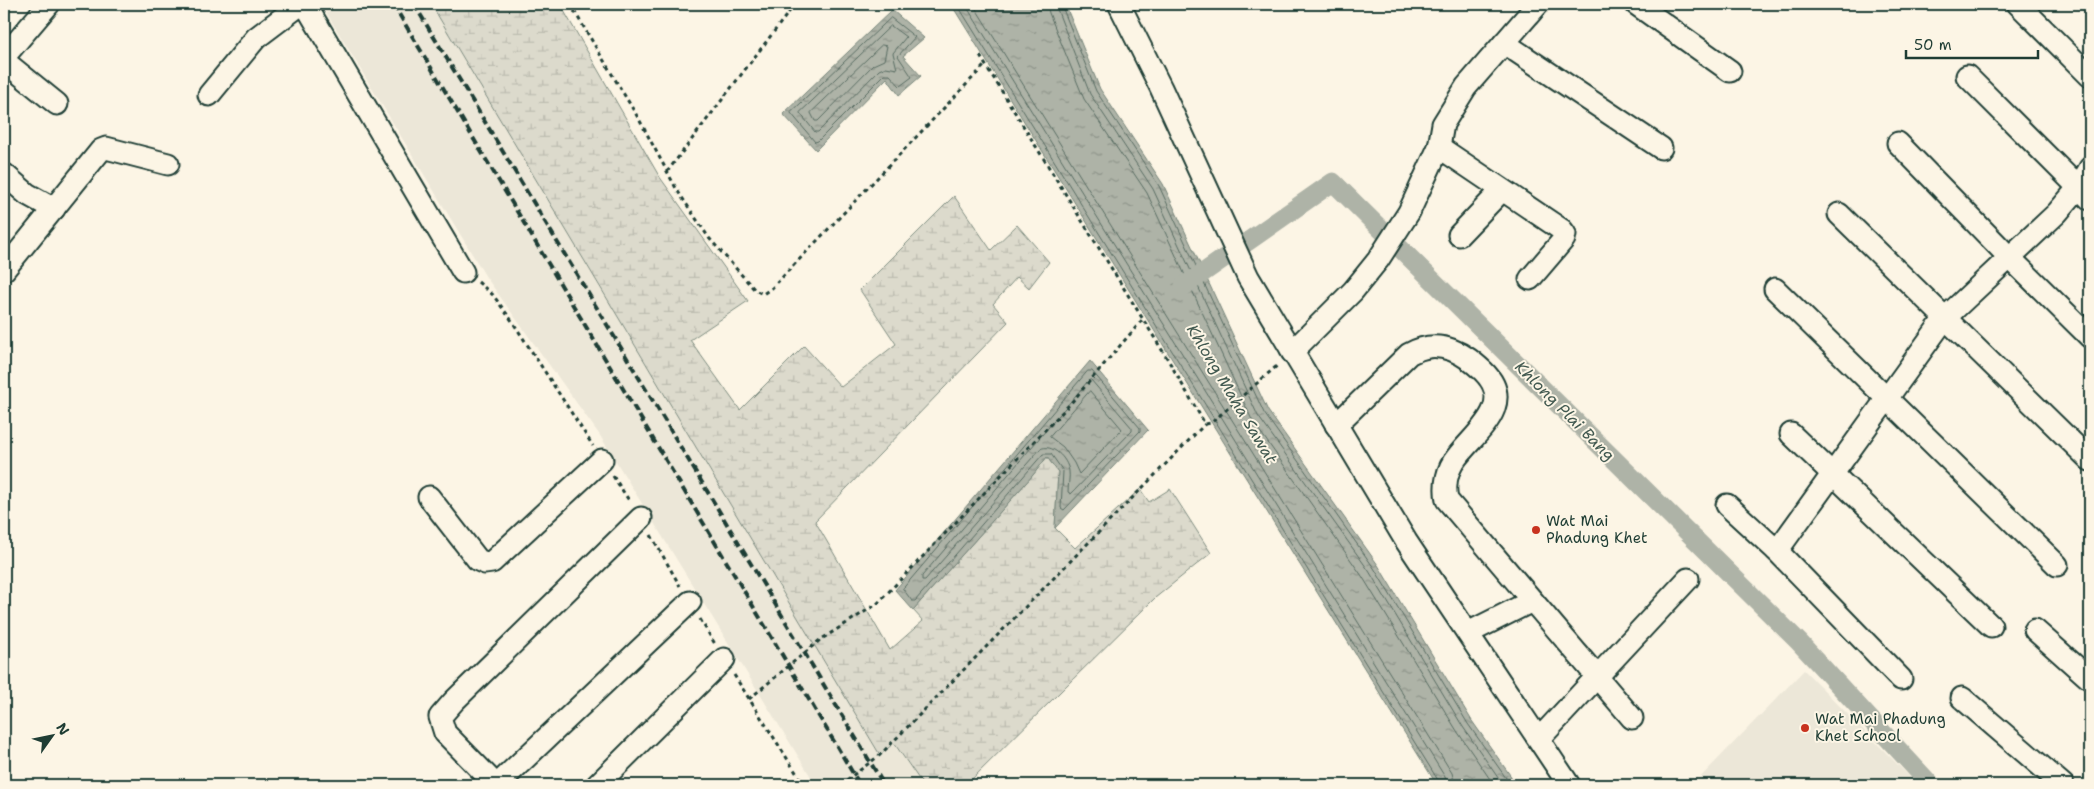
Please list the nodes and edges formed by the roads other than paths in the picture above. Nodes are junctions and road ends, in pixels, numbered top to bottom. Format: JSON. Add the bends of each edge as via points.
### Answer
{"nodes":[{"id":1,"x":49,"y":4,"type":"edge"},
{"id":2,"x":301,"y":4,"type":"edge"},
{"id":3,"x":305,"y":4,"type":"edge"},
{"id":4,"x":1119,"y":4,"type":"edge"},
{"id":5,"x":1538,"y":4,"type":"edge"},
{"id":6,"x":1636,"y":4,"type":"edge"},
{"id":7,"x":2018,"y":4,"type":"edge"},
{"id":8,"x":1504,"y":43,"type":"junction"},
{"id":9,"x":4,"y":57,"type":"edge"},
{"id":10,"x":4,"y":61,"type":"edge"},
{"id":11,"x":1730,"y":70,"type":"dead end"},
{"id":12,"x":1967,"y":76,"type":"dead end"},
{"id":13,"x":2090,"y":76,"type":"edge"},
{"id":14,"x":209,"y":95,"type":"dead end"},
{"id":15,"x":57,"y":104,"type":"dead end"},
{"id":16,"x":1898,"y":143,"type":"dead end"},
{"id":17,"x":1439,"y":147,"type":"junction"},
{"id":18,"x":1661,"y":148,"type":"dead end"},
{"id":19,"x":168,"y":164,"type":"dead end"},
{"id":20,"x":2090,"y":168,"type":"edge"},
{"id":21,"x":4,"y":174,"type":"edge"},
{"id":22,"x":1502,"y":190,"type":"junction"},
{"id":23,"x":2084,"y":193,"type":"edge"},
{"id":24,"x":54,"y":209,"type":"junction"},
{"id":25,"x":1839,"y":214,"type":"dead end"},
{"id":26,"x":1459,"y":234,"type":"dead end"},
{"id":27,"x":2009,"y":257,"type":"junction"},
{"id":28,"x":4,"y":270,"type":"edge"},
{"id":29,"x":463,"y":272,"type":"dead end"},
{"id":30,"x":1530,"y":279,"type":"dead end"},
{"id":31,"x":1775,"y":289,"type":"dead end"},
{"id":32,"x":1945,"y":318,"type":"junction"},
{"id":33,"x":2090,"y":336,"type":"edge"},
{"id":34,"x":1292,"y":352,"type":"junction"},
{"id":35,"x":1888,"y":397,"type":"junction"},
{"id":36,"x":1336,"y":425,"type":"junction"},
{"id":37,"x":1791,"y":434,"type":"dead end"},
{"id":38,"x":602,"y":460,"type":"dead end"},
{"id":39,"x":2090,"y":460,"type":"edge"},
{"id":40,"x":1832,"y":474,"type":"junction"},
{"id":41,"x":429,"y":497,"type":"dead end"},
{"id":42,"x":1727,"y":506,"type":"dead end"},
{"id":43,"x":641,"y":518,"type":"dead end"},
{"id":44,"x":1776,"y":551,"type":"junction"},
{"id":45,"x":2058,"y":565,"type":"dead end"},
{"id":46,"x":1688,"y":579,"type":"dead end"},
{"id":47,"x":690,"y":602,"type":"dead end"},
{"id":48,"x":1532,"y":602,"type":"junction"},
{"id":49,"x":1991,"y":626,"type":"dead end"},
{"id":50,"x":2034,"y":630,"type":"dead end"},
{"id":51,"x":1468,"y":633,"type":"junction"},
{"id":52,"x":724,"y":659,"type":"dead end"},
{"id":53,"x":1596,"y":676,"type":"junction"},
{"id":54,"x":1901,"y":678,"type":"dead end"},
{"id":55,"x":2090,"y":679,"type":"edge"},
{"id":56,"x":1962,"y":698,"type":"dead end"},
{"id":57,"x":1632,"y":718,"type":"dead end"},
{"id":58,"x":1539,"y":739,"type":"junction"},
{"id":59,"x":496,"y":785,"type":"edge"},
{"id":60,"x":597,"y":785,"type":"edge"},
{"id":61,"x":1569,"y":785,"type":"edge"},
{"id":62,"x":2063,"y":785,"type":"edge"}],
"edges":[{"from":1,"to":9,"type":"street"},
{"from":2,"to":14,"type":"street","via":[[256,38]]},
{"from":3,"to":29,"type":"street"},
{"from":4,"to":34,"type":"street","via":[[1248,277]]},
{"from":5,"to":8,"type":"street"},
{"from":6,"to":11,"type":"street"},
{"from":7,"to":13,"type":"street"},
{"from":8,"to":17,"type":"street","via":[[1466,87],[1447,116]]},
{"from":8,"to":18,"type":"street"},
{"from":10,"to":15,"type":"street"},
{"from":12,"to":23,"type":"street"},
{"from":16,"to":27,"type":"street"},
{"from":17,"to":22,"type":"street"},
{"from":17,"to":34,"type":"street","via":[[1409,212],[1378,260],[1353,291]]},
{"from":19,"to":24,"type":"street","via":[[106,148],[101,150]]},
{"from":20,"to":23,"type":"street"},
{"from":21,"to":24,"type":"street","via":[[28,194]]},
{"from":22,"to":26,"type":"street"},
{"from":22,"to":30,"type":"street","via":[[1564,234],[1564,239]]},
{"from":23,"to":27,"type":"street","via":[[2056,213]]},
{"from":24,"to":28,"type":"street"},
{"from":25,"to":32,"type":"street"},
{"from":27,"to":32,"type":"street"},
{"from":27,"to":33,"type":"street"},
{"from":31,"to":35,"type":"street"},
{"from":32,"to":35,"type":"street"},
{"from":32,"to":39,"type":"street"},
{"from":34,"to":36,"type":"street"},
{"from":35,"to":40,"type":"street"},
{"from":35,"to":45,"type":"street"},
{"from":36,"to":48,"type":"street","via":[[1418,349],[1430,346],[1447,348],[1466,355],[1492,380],[1496,398],[1493,411],[1476,437],[1456,458],[1444,486],[1447,500]]},
{"from":36,"to":51,"type":"street","via":[[1406,541]]},
{"from":37,"to":40,"type":"street"},
{"from":38,"to":41,"type":"street","via":[[492,562],[478,560]]},
{"from":40,"to":44,"type":"street"},
{"from":40,"to":49,"type":"street"},
{"from":42,"to":44,"type":"street"},
{"from":43,"to":59,"type":"street","via":[[440,717],[445,733]]},
{"from":44,"to":54,"type":"street"},
{"from":46,"to":53,"type":"street"},
{"from":47,"to":59,"type":"street"},
{"from":48,"to":51,"type":"street"},
{"from":48,"to":53,"type":"street"},
{"from":50,"to":55,"type":"street"},
{"from":51,"to":58,"type":"street"},
{"from":52,"to":60,"type":"street"},
{"from":53,"to":57,"type":"street"},
{"from":53,"to":58,"type":"street"},
{"from":56,"to":62,"type":"street"},
{"from":58,"to":61,"type":"street"}]}
